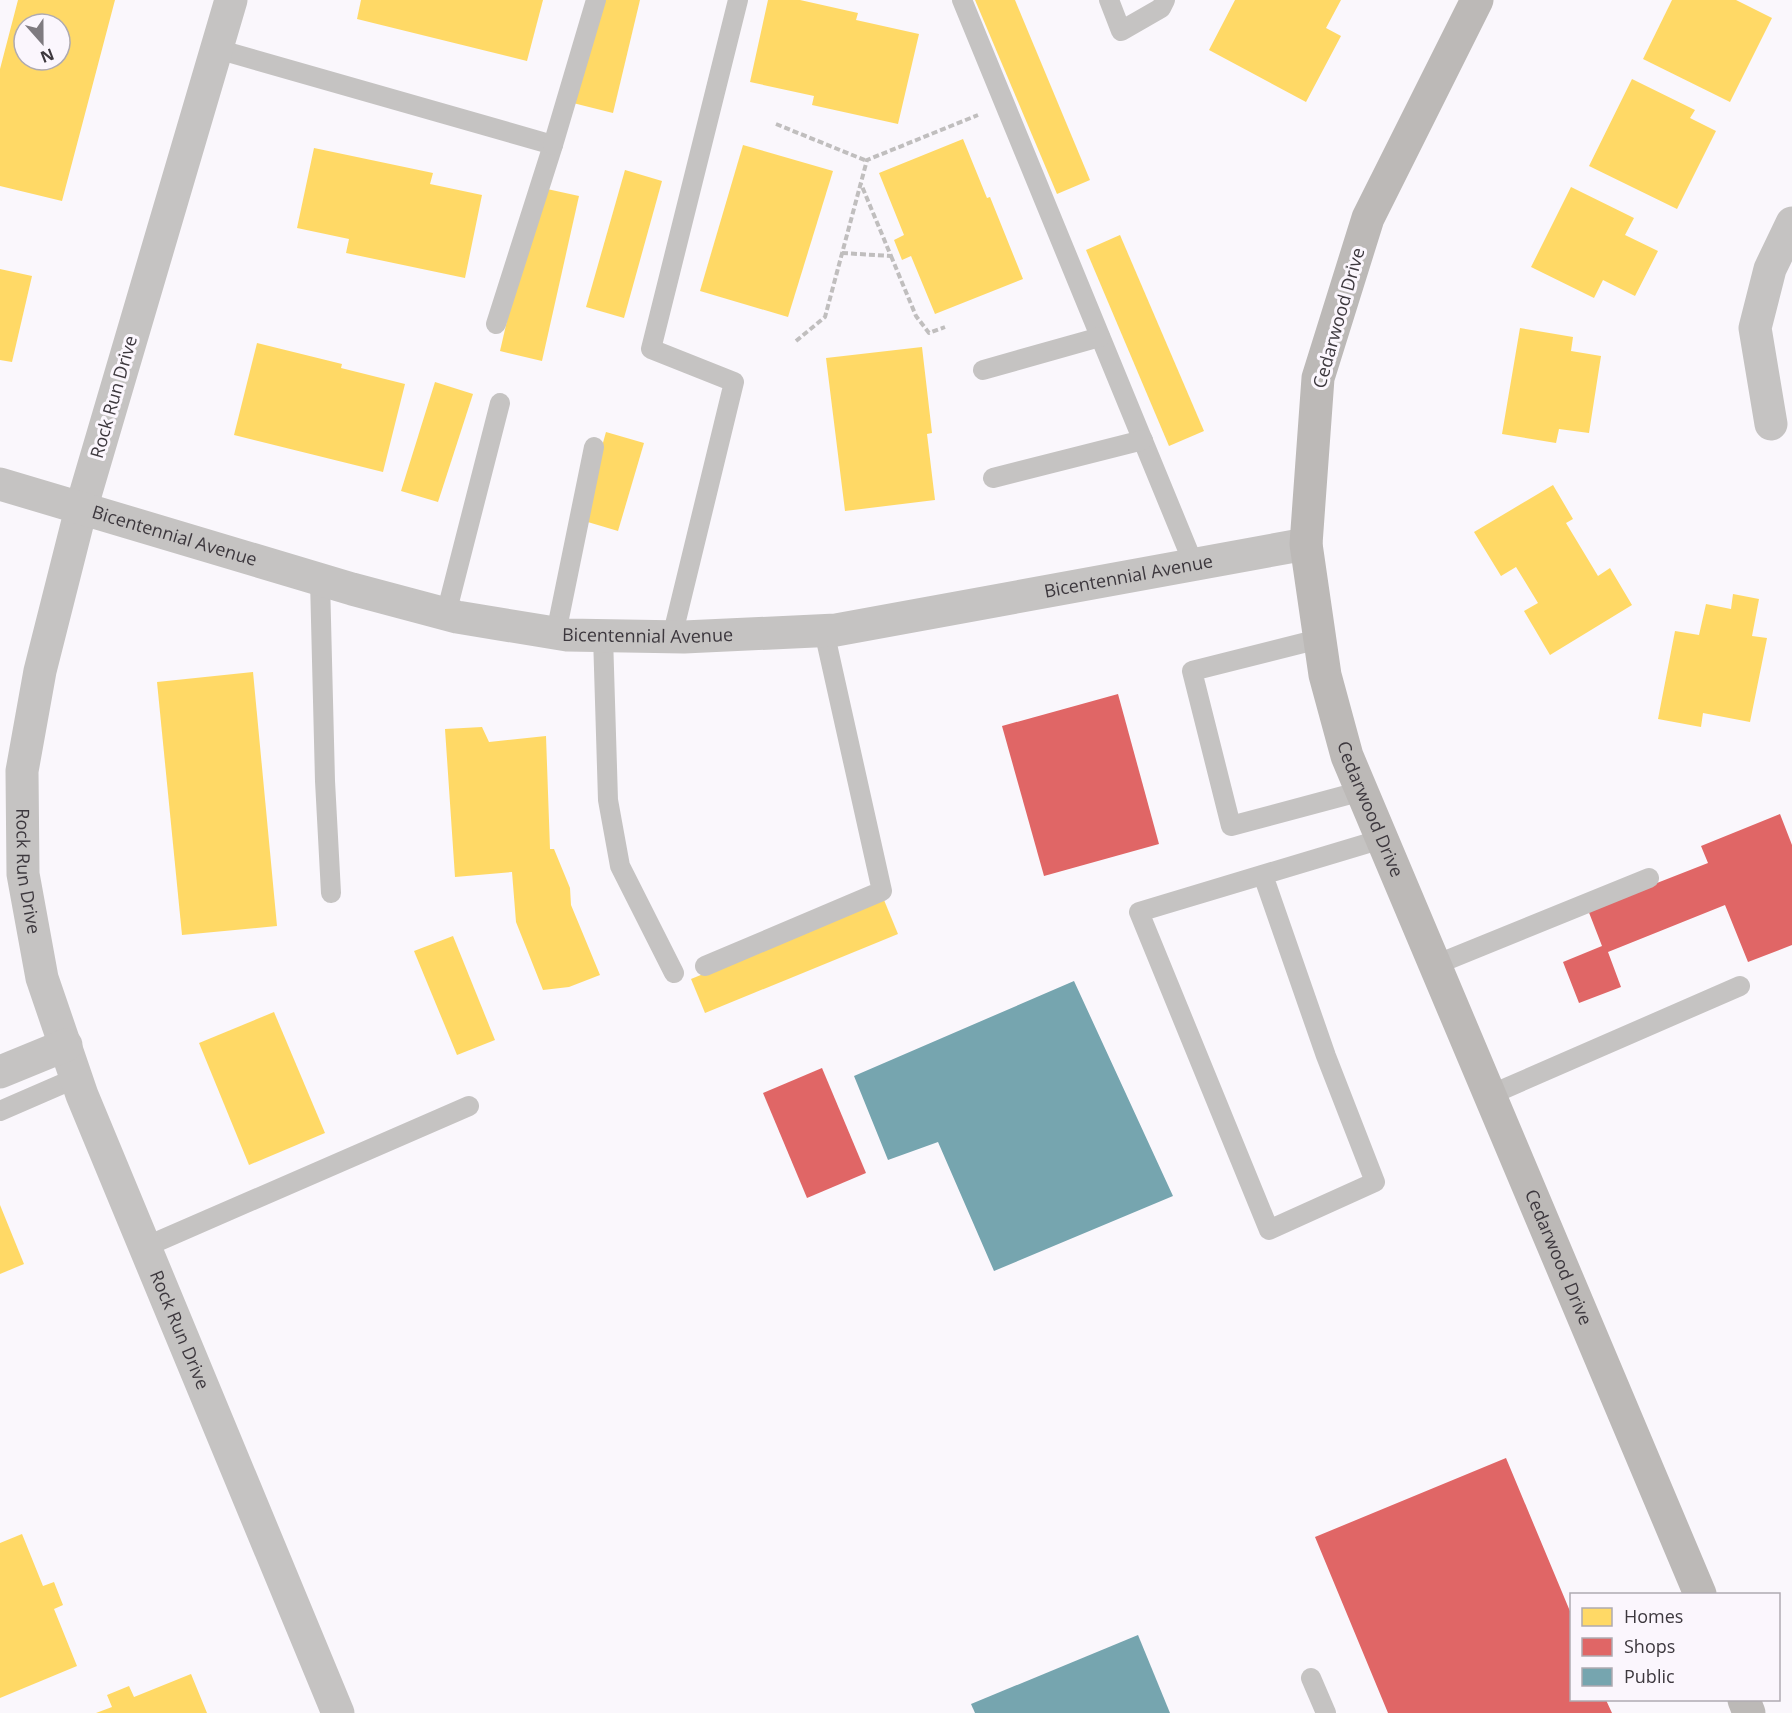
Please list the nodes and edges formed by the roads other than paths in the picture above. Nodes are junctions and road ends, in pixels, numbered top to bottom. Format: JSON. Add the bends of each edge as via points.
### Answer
{"nodes":[{"id":1,"x":231,"y":0,"type":"edge"},
{"id":2,"x":596,"y":0,"type":"edge"},
{"id":3,"x":738,"y":0,"type":"edge"},
{"id":4,"x":962,"y":0,"type":"edge"},
{"id":5,"x":1109,"y":0,"type":"edge"},
{"id":6,"x":1165,"y":0,"type":"edge"},
{"id":7,"x":1477,"y":0,"type":"edge"},
{"id":8,"x":217,"y":49,"type":"junction"},
{"id":9,"x":552,"y":145,"type":"junction"},
{"id":10,"x":1792,"y":223,"type":"edge"},
{"id":11,"x":496,"y":324,"type":"dead end"},
{"id":12,"x":1100,"y":338,"type":"junction"},
{"id":13,"x":983,"y":370,"type":"dead end"},
{"id":14,"x":500,"y":403,"type":"dead end"},
{"id":15,"x":1771,"y":424,"type":"dead end"},
{"id":16,"x":1143,"y":440,"type":"junction"},
{"id":17,"x":594,"y":447,"type":"dead end"},
{"id":18,"x":993,"y":478,"type":"dead end"},
{"id":19,"x":0,"y":484,"type":"edge"},
{"id":20,"x":81,"y":509,"type":"junction"},
{"id":21,"x":1306,"y":544,"type":"junction"},
{"id":22,"x":1194,"y":565,"type":"junction"},
{"id":23,"x":320,"y":580,"type":"junction"},
{"id":24,"x":446,"y":614,"type":"junction"},
{"id":25,"x":824,"y":631,"type":"junction"},
{"id":26,"x":556,"y":633,"type":"junction"},
{"id":27,"x":603,"y":636,"type":"junction"},
{"id":28,"x":672,"y":637,"type":"junction"},
{"id":29,"x":1320,"y":639,"type":"junction"},
{"id":30,"x":1362,"y":791,"type":"junction"},
{"id":31,"x":1382,"y":839,"type":"junction"},
{"id":32,"x":1263,"y":875,"type":"junction"},
{"id":33,"x":1649,"y":878,"type":"dead end"},
{"id":34,"x":331,"y":893,"type":"dead end"},
{"id":35,"x":1435,"y":965,"type":"junction"},
{"id":36,"x":705,"y":966,"type":"dead end"},
{"id":37,"x":674,"y":973,"type":"dead end"},
{"id":38,"x":1740,"y":986,"type":"dead end"},
{"id":39,"x":66,"y":1045,"type":"junction"},
{"id":40,"x":0,"y":1072,"type":"edge"},
{"id":41,"x":76,"y":1078,"type":"junction"},
{"id":42,"x":1490,"y":1095,"type":"junction"},
{"id":43,"x":469,"y":1106,"type":"dead end"},
{"id":44,"x":0,"y":1111,"type":"edge"},
{"id":45,"x":145,"y":1247,"type":"junction"},
{"id":46,"x":1700,"y":1593,"type":"edge"},
{"id":47,"x":1311,"y":1678,"type":"dead end"},
{"id":48,"x":338,"y":1713,"type":"edge"},
{"id":49,"x":1326,"y":1713,"type":"edge"}],
"edges":[{"from":1,"to":8,"type":"street","name":"Rock Run Drive"},
{"from":2,"to":9,"type":"lane"},
{"from":3,"to":28,"type":"lane","via":[[651,349],[734,382]]},
{"from":4,"to":12,"type":"lane"},
{"from":5,"to":6,"type":"lane","via":[[1121,31],[1161,8]]},
{"from":7,"to":21,"type":"street","name":"Cedarwood Drive","via":[[1368,218],[1318,378]]},
{"from":8,"to":9,"type":"lane"},
{"from":8,"to":20,"type":"street","name":"Rock Run Drive"},
{"from":9,"to":11,"type":"lane"},
{"from":10,"to":15,"type":"street","via":[[1770,269],[1755,327]]},
{"from":12,"to":13,"type":"lane"},
{"from":12,"to":16,"type":"lane"},
{"from":14,"to":24,"type":"lane"},
{"from":16,"to":18,"type":"lane"},
{"from":16,"to":22,"type":"lane"},
{"from":17,"to":26,"type":"lane"},
{"from":19,"to":20,"type":"street","name":"Bicentennial Avenue"},
{"from":20,"to":23,"type":"street","name":"Bicentennial Avenue"},
{"from":20,"to":39,"type":"street","name":"Rock Run Drive","via":[[40,671],[22,771],[23,874],[42,978]]},
{"from":21,"to":22,"type":"street","name":"Bicentennial Avenue"},
{"from":21,"to":29,"type":"street","name":"Cedarwood Drive"},
{"from":22,"to":25,"type":"street","name":"Bicentennial Avenue"},
{"from":23,"to":24,"type":"street","name":"Bicentennial Avenue"},
{"from":23,"to":34,"type":"lane"},
{"from":24,"to":26,"type":"street","name":"Bicentennial Avenue"},
{"from":25,"to":28,"type":"street","name":"Bicentennial Avenue"},
{"from":25,"to":36,"type":"lane","via":[[882,891]]},
{"from":26,"to":27,"type":"street","name":"Bicentennial Avenue"},
{"from":27,"to":28,"type":"street","name":"Bicentennial Avenue"},
{"from":27,"to":37,"type":"lane","via":[[608,800],[620,866]]},
{"from":29,"to":30,"type":"street","name":"Cedarwood Drive","via":[[1324,675],[1347,756]]},
{"from":29,"to":30,"type":"lane","via":[[1192,671],[1231,826]]},
{"from":30,"to":31,"type":"street","name":"Cedarwood Drive"},
{"from":31,"to":32,"type":"lane"},
{"from":31,"to":35,"type":"street","name":"Cedarwood Drive"},
{"from":32,"to":32,"type":"lane","via":[[1139,912],[1269,1230],[1375,1182]]},
{"from":33,"to":35,"type":"lane"},
{"from":35,"to":42,"type":"street","name":"Cedarwood Drive"},
{"from":38,"to":42,"type":"lane"},
{"from":39,"to":40,"type":"street"},
{"from":39,"to":41,"type":"street","name":"Rock Run Drive"},
{"from":41,"to":44,"type":"lane"},
{"from":41,"to":45,"type":"street","name":"Rock Run Drive"},
{"from":42,"to":46,"type":"street","name":"Cedarwood Drive"},
{"from":43,"to":45,"type":"lane"},
{"from":45,"to":48,"type":"street","name":"Rock Run Drive"},
{"from":47,"to":49,"type":"lane"}]}
